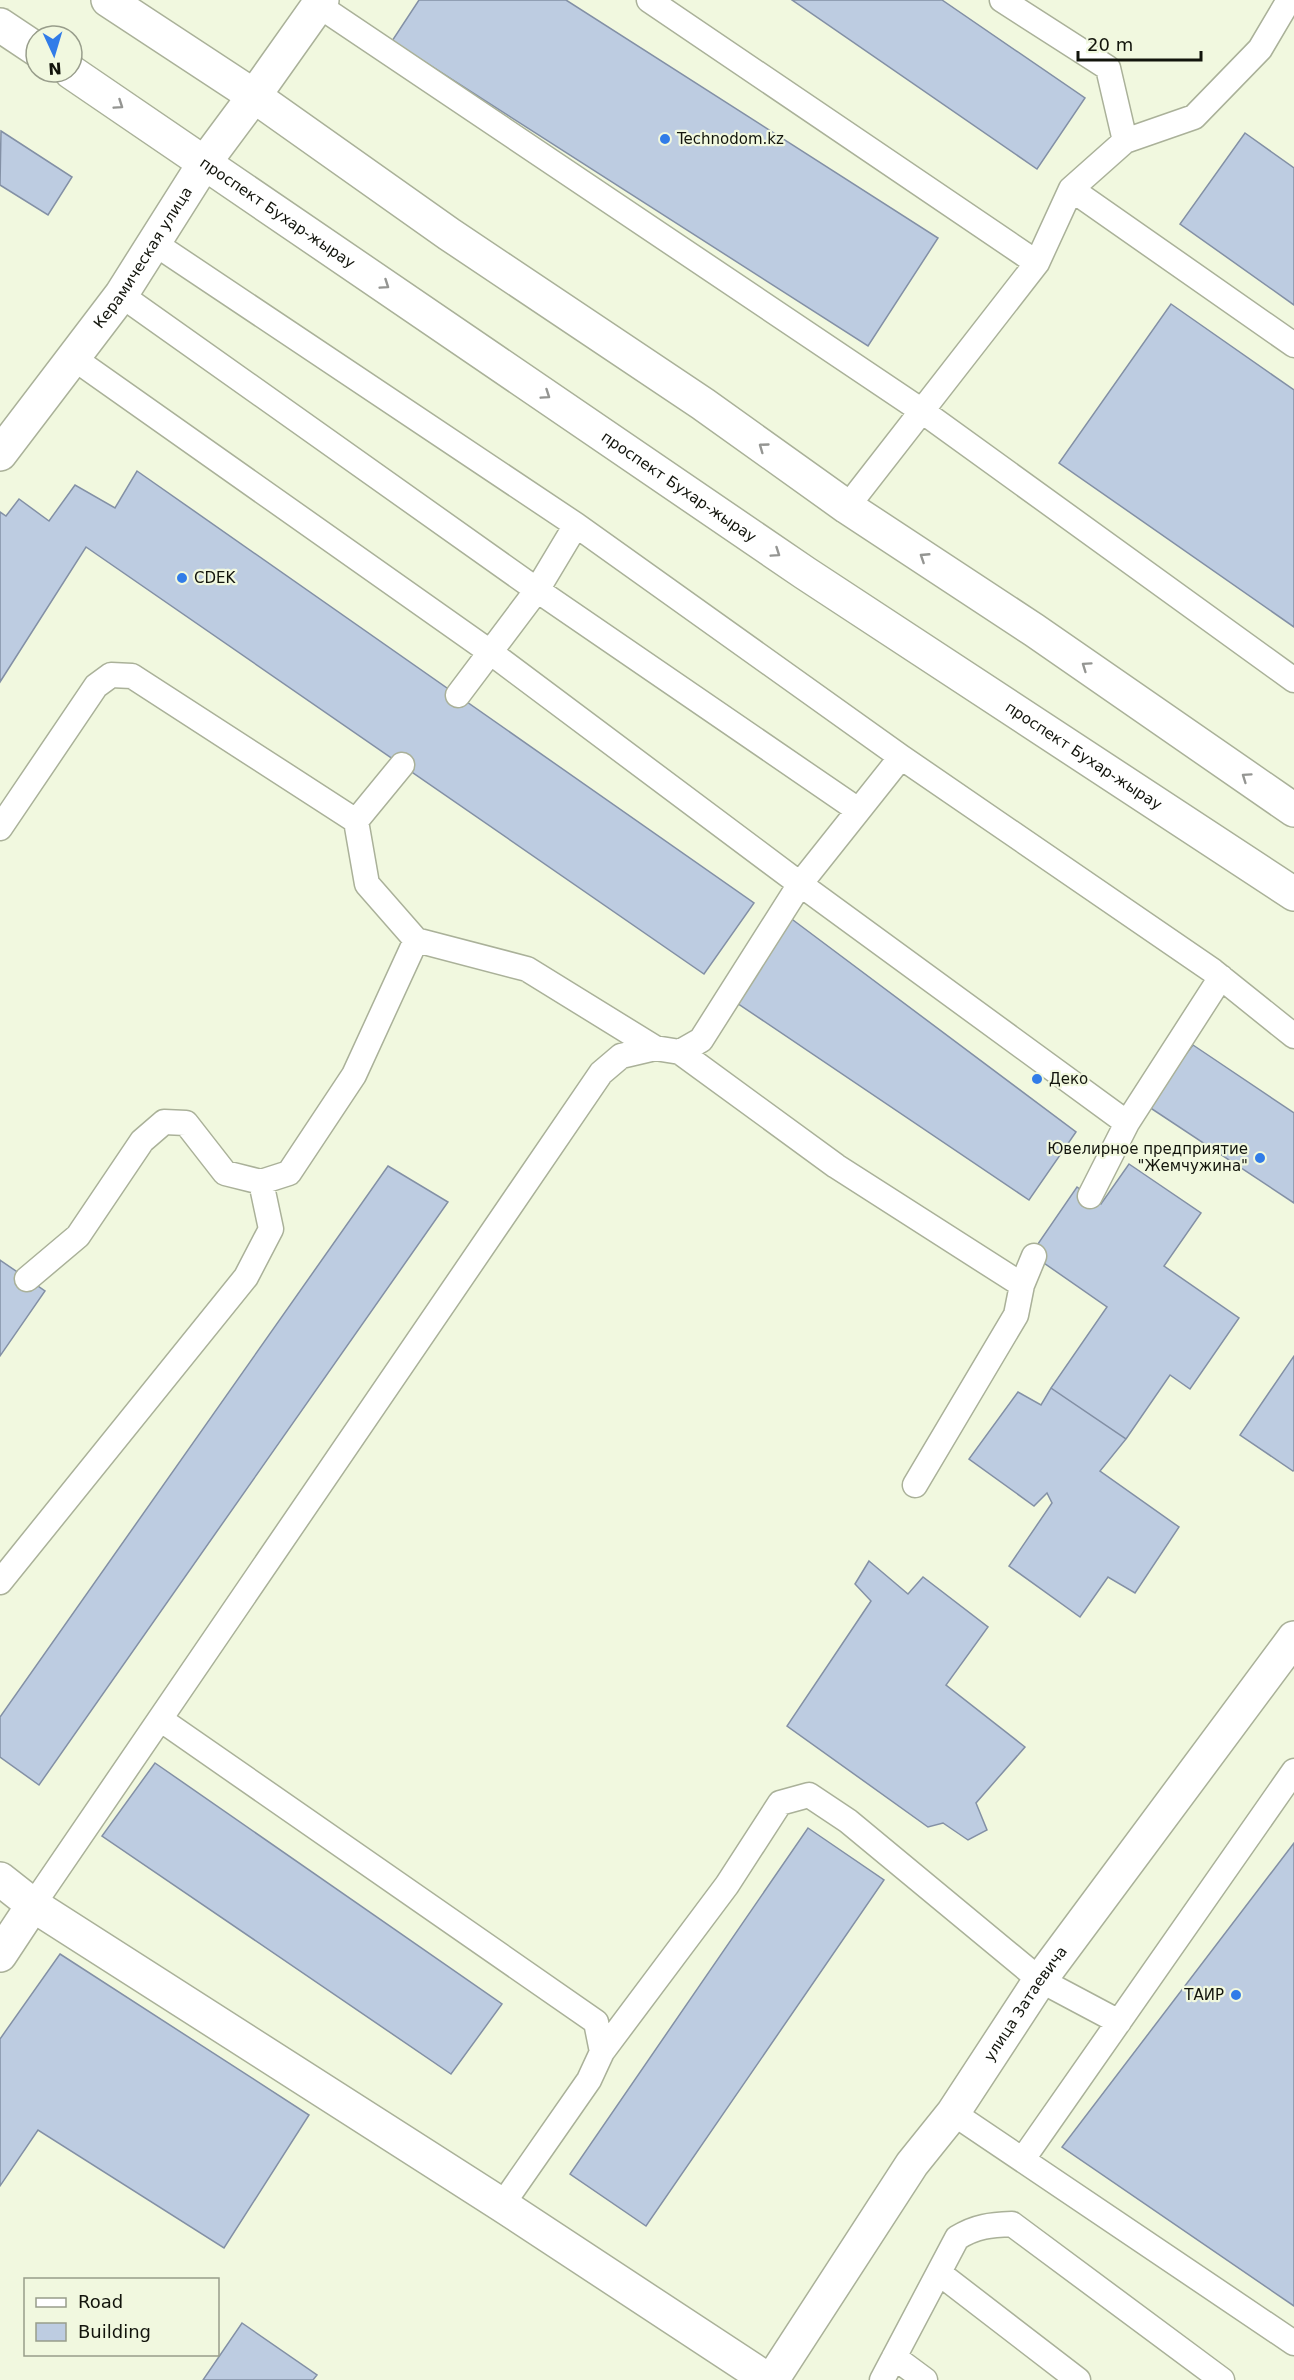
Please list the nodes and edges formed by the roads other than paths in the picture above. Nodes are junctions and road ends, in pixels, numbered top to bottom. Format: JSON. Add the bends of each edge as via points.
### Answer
{"nodes":[{"id":1,"x":108,"y":0,"type":"edge"},
{"id":2,"x":649,"y":0,"type":"edge"},
{"id":3,"x":1002,"y":0,"type":"edge"},
{"id":4,"x":1292,"y":0,"type":"edge"},
{"id":5,"x":320,"y":3,"type":"edge"},
{"id":6,"x":0,"y":25,"type":"edge"},
{"id":7,"x":24,"y":41,"type":"edge"},
{"id":8,"x":84,"y":81,"type":"edge"},
{"id":9,"x":254,"y":96,"type":"junction"},
{"id":10,"x":1125,"y":141,"type":"junction"},
{"id":11,"x":205,"y":162,"type":"junction"},
{"id":12,"x":1071,"y":189,"type":"junction"},
{"id":13,"x":154,"y":243,"type":"junction"},
{"id":14,"x":1038,"y":263,"type":"junction"},
{"id":15,"x":121,"y":296,"type":"junction"},
{"id":16,"x":1294,"y":345,"type":"edge"},
{"id":17,"x":72,"y":357,"type":"junction"},
{"id":18,"x":922,"y":411,"type":"junction"},
{"id":19,"x":0,"y":454,"type":"edge"},
{"id":20,"x":847,"y":507,"type":"junction"},
{"id":21,"x":576,"y":525,"type":"junction"},
{"id":22,"x":537,"y":590,"type":"junction"},
{"id":23,"x":490,"y":652,"type":"junction"},
{"id":24,"x":1294,"y":680,"type":"edge"},
{"id":25,"x":458,"y":695,"type":"dead end"},
{"id":26,"x":901,"y":757,"type":"junction"},
{"id":27,"x":402,"y":765,"type":"dead end"},
{"id":28,"x":858,"y":810,"type":"junction"},
{"id":29,"x":1294,"y":810,"type":"edge"},
{"id":30,"x":356,"y":821,"type":"junction"},
{"id":31,"x":0,"y":828,"type":"edge"},
{"id":32,"x":800,"y":884,"type":"junction"},
{"id":33,"x":1294,"y":894,"type":"edge"},
{"id":34,"x":416,"y":940,"type":"junction"},
{"id":35,"x":1221,"y":977,"type":"junction"},
{"id":36,"x":1294,"y":1036,"type":"edge"},
{"id":37,"x":655,"y":1048,"type":"junction"},
{"id":38,"x":680,"y":1052,"type":"junction"},
{"id":39,"x":1127,"y":1123,"type":"junction"},
{"id":40,"x":261,"y":1182,"type":"junction"},
{"id":41,"x":1090,"y":1196,"type":"dead end"},
{"id":42,"x":1034,"y":1257,"type":"dead end"},
{"id":43,"x":27,"y":1278,"type":"dead end"},
{"id":44,"x":1022,"y":1285,"type":"junction"},
{"id":45,"x":915,"y":1485,"type":"dead end"},
{"id":46,"x":0,"y":1582,"type":"edge"},
{"id":47,"x":1294,"y":1638,"type":"edge"},
{"id":48,"x":160,"y":1719,"type":"junction"},
{"id":49,"x":1294,"y":1771,"type":"edge"},
{"id":50,"x":0,"y":1879,"type":"edge"},
{"id":51,"x":33,"y":1905,"type":"junction"},
{"id":52,"x":0,"y":1955,"type":"edge"},
{"id":53,"x":1040,"y":1980,"type":"junction"},
{"id":54,"x":1119,"y":2022,"type":"junction"},
{"id":55,"x":602,"y":2052,"type":"junction"},
{"id":56,"x":953,"y":2113,"type":"junction"},
{"id":57,"x":1023,"y":2159,"type":"junction"},
{"id":58,"x":502,"y":2205,"type":"junction"},
{"id":59,"x":939,"y":2273,"type":"junction"},
{"id":60,"x":1294,"y":2343,"type":"edge"},
{"id":61,"x":894,"y":2357,"type":"junction"},
{"id":62,"x":770,"y":2380,"type":"edge"},
{"id":63,"x":882,"y":2380,"type":"edge"},
{"id":64,"x":925,"y":2380,"type":"edge"},
{"id":65,"x":1078,"y":2380,"type":"edge"},
{"id":66,"x":1222,"y":2380,"type":"edge"}],
"edges":[{"from":1,"to":9,"type":"main road"},
{"from":2,"to":14,"type":"lane"},
{"from":3,"to":10,"type":"lane","via":[[1108,68]]},
{"from":4,"to":10,"type":"lane","via":[[1260,49],[1194,117]]},
{"from":5,"to":9,"type":"main road","name":"Керамическая улица"},
{"from":5,"to":18,"type":"lane"},
{"from":6,"to":7,"type":"main road"},
{"from":8,"to":11,"type":"main road","name":"проспект Бухар-жырау","one_way":true},
{"from":9,"to":11,"type":"main road","name":"Керамическая улица"},
{"from":20,"to":9,"type":"main road","one_way":true},
{"from":10,"to":12,"type":"lane"},
{"from":11,"to":13,"type":"main road","name":"Керамическая улица"},
{"from":11,"to":33,"type":"main road","name":"проспект Бухар-жырау","one_way":true,"via":[[805,573]]},
{"from":12,"to":14,"type":"lane"},
{"from":12,"to":16,"type":"lane"},
{"from":13,"to":15,"type":"main road","name":"Керамическая улица"},
{"from":13,"to":21,"type":"lane"},
{"from":14,"to":18,"type":"lane"},
{"from":15,"to":17,"type":"main road","name":"Керамическая улица"},
{"from":15,"to":22,"type":"lane"},
{"from":17,"to":19,"type":"main road","name":"Керамическая улица"},
{"from":17,"to":23,"type":"lane"},
{"from":18,"to":20,"type":"lane"},
{"from":18,"to":24,"type":"lane"},
{"from":29,"to":20,"type":"main road","one_way":true,"via":[[1034,630]]},
{"from":21,"to":22,"type":"lane"},
{"from":21,"to":26,"type":"lane"},
{"from":22,"to":23,"type":"lane"},
{"from":22,"to":28,"type":"lane"},
{"from":23,"to":25,"type":"lane"},
{"from":23,"to":32,"type":"lane"},
{"from":26,"to":28,"type":"lane"},
{"from":26,"to":35,"type":"lane"},
{"from":27,"to":30,"type":"lane"},
{"from":28,"to":32,"type":"lane"},
{"from":30,"to":31,"type":"lane","via":[[132,676],[111,675],[96,686]]},
{"from":30,"to":34,"type":"lane","via":[[367,884]]},
{"from":32,"to":38,"type":"lane","via":[[702,1040]]},
{"from":32,"to":39,"type":"lane"},
{"from":34,"to":37,"type":"lane","via":[[526,969]]},
{"from":34,"to":40,"type":"lane","via":[[354,1075],[289,1173]]},
{"from":35,"to":36,"type":"lane"},
{"from":35,"to":39,"type":"lane"},
{"from":37,"to":38,"type":"lane"},
{"from":37,"to":48,"type":"lane","via":[[621,1056],[601,1073]]},
{"from":38,"to":44,"type":"lane","via":[[836,1166]]},
{"from":39,"to":41,"type":"lane"},
{"from":40,"to":43,"type":"lane","via":[[225,1173],[186,1124],[164,1122],[142,1141],[78,1236]]},
{"from":40,"to":46,"type":"lane","via":[[272,1229],[246,1278]]},
{"from":42,"to":44,"type":"lane"},
{"from":44,"to":45,"type":"lane","via":[[1016,1315]]},
{"from":47,"to":53,"type":"main road","name":"улица Затаевича"},
{"from":48,"to":51,"type":"lane"},
{"from":48,"to":55,"type":"lane","via":[[596,2022]]},
{"from":49,"to":54,"type":"lane"},
{"from":50,"to":51,"type":"main road"},
{"from":51,"to":52,"type":"main road"},
{"from":51,"to":58,"type":"main road"},
{"from":53,"to":54,"type":"lane"},
{"from":53,"to":55,"type":"lane","via":[[848,1821],[809,1795],[780,1803],[727,1885]]},
{"from":53,"to":56,"type":"main road","name":"улица Затаевича"},
{"from":54,"to":57,"type":"lane"},
{"from":55,"to":58,"type":"lane","via":[[589,2080]]},
{"from":56,"to":57,"type":"lane"},
{"from":56,"to":62,"type":"main road","name":"улица Затаевича","via":[[912,2164]]},
{"from":57,"to":60,"type":"lane"},
{"from":58,"to":62,"type":"main road"},
{"from":59,"to":61,"type":"lane"},
{"from":59,"to":65,"type":"lane"},
{"from":59,"to":66,"type":"lane","via":[[957,2238],[970,2229],[1012,2224]]},
{"from":61,"to":63,"type":"lane"},
{"from":61,"to":64,"type":"lane"}]}
